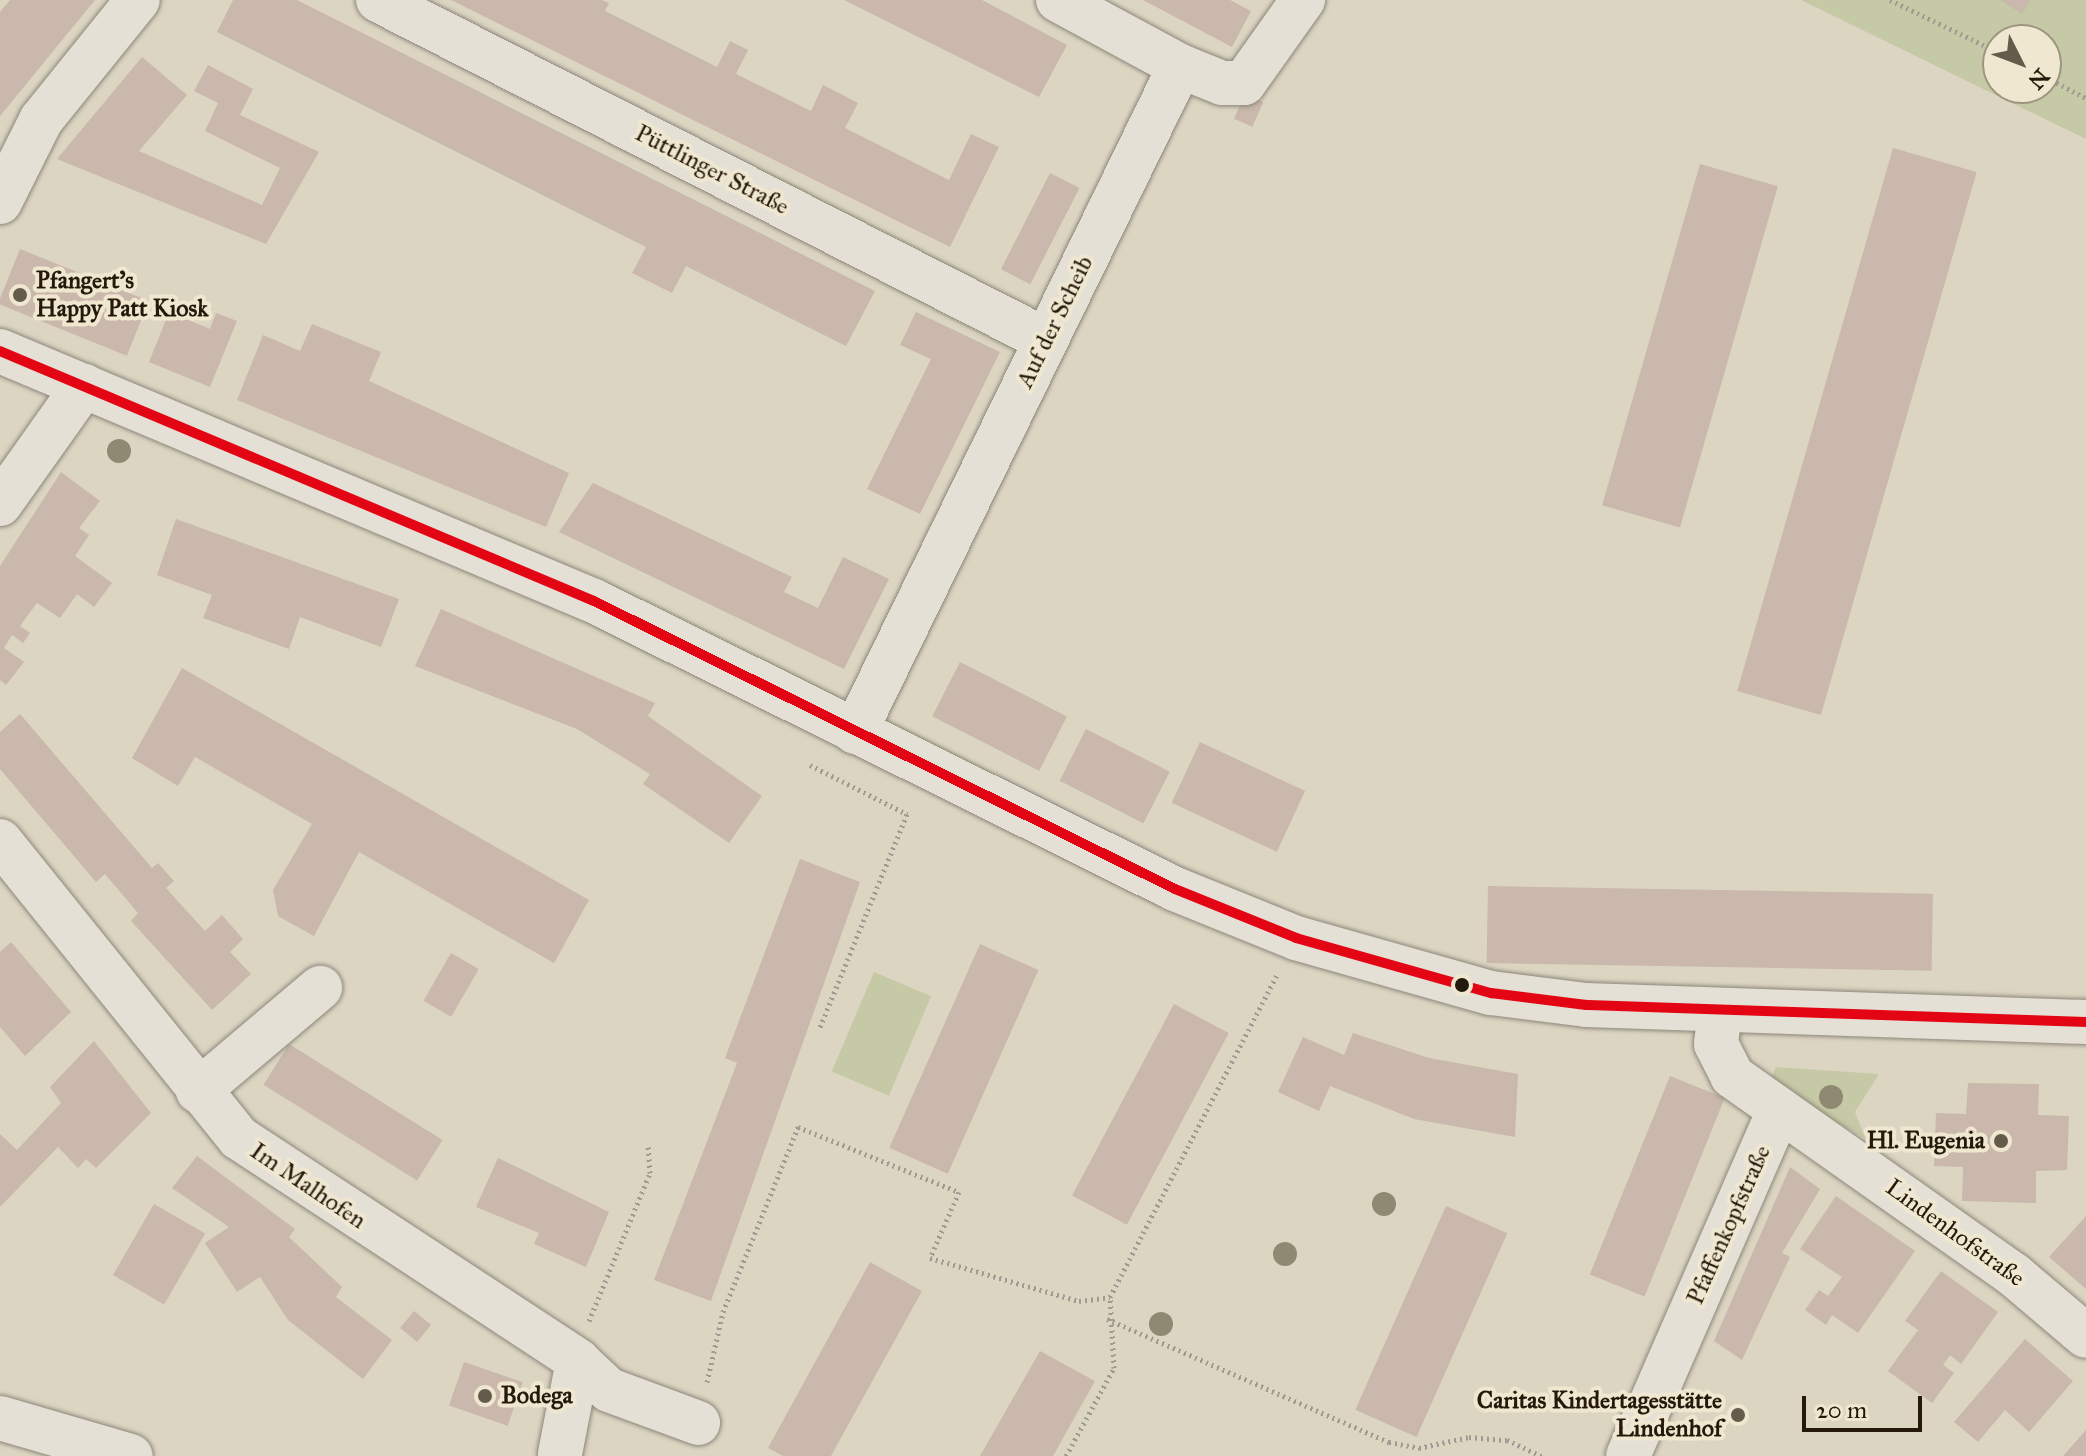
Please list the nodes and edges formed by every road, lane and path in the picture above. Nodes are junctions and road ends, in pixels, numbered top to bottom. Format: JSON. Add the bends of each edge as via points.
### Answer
{"nodes":[{"id":1,"x":138,"y":0,"type":"edge"},
{"id":2,"x":378,"y":0,"type":"edge"},
{"id":3,"x":1058,"y":0,"type":"edge"},
{"id":4,"x":1303,"y":0,"type":"edge"},
{"id":5,"x":1890,"y":0,"type":"edge"},
{"id":6,"x":1982,"y":44,"type":"edge"},
{"id":7,"x":1180,"y":66,"type":"junction"},
{"id":8,"x":2062,"y":85,"type":"edge"},
{"id":9,"x":2086,"y":98,"type":"edge"},
{"id":10,"x":0,"y":202,"type":"edge"},
{"id":11,"x":1046,"y":340,"type":"junction"},
{"id":12,"x":0,"y":351,"type":"edge"},
{"id":13,"x":84,"y":386,"type":"junction"},
{"id":14,"x":0,"y":504,"type":"edge"},
{"id":15,"x":855,"y":732,"type":"junction"},
{"id":16,"x":810,"y":765,"type":"dead end"},
{"id":17,"x":0,"y":841,"type":"edge"},
{"id":18,"x":1296,"y":938,"type":"junction"},
{"id":19,"x":320,"y":988,"type":"dead end"},
{"id":20,"x":1720,"y":1011,"type":"junction"},
{"id":21,"x":2086,"y":1022,"type":"edge"},
{"id":22,"x":819,"y":1030,"type":"dead end"},
{"id":23,"x":198,"y":1091,"type":"junction"},
{"id":24,"x":1779,"y":1110,"type":"junction"},
{"id":25,"x":648,"y":1144,"type":"dead end"},
{"id":26,"x":1110,"y":1297,"type":"junction"},
{"id":27,"x":1107,"y":1319,"type":"junction"},
{"id":28,"x":2086,"y":1336,"type":"edge"},
{"id":29,"x":578,"y":1361,"type":"junction"},
{"id":30,"x":0,"y":1418,"type":"edge"},
{"id":31,"x":698,"y":1423,"type":"joint"},
{"id":32,"x":560,"y":1454,"type":"edge"},
{"id":33,"x":131,"y":1456,"type":"edge"},
{"id":34,"x":1066,"y":1456,"type":"edge"},
{"id":35,"x":1542,"y":1456,"type":"edge"},
{"id":36,"x":1628,"y":1456,"type":"edge"}],
"edges":[{"from":1,"to":10,"type":"street","via":[[41,120]]},
{"from":2,"to":11,"type":"street","name":"Püttlinger Straße"},
{"from":3,"to":7,"type":"street"},
{"from":4,"to":7,"type":"street","via":[[1244,83],[1222,83]]},
{"from":5,"to":6,"type":"path"},
{"from":7,"to":11,"type":"street","name":"Auf der Scheib"},
{"from":8,"to":9,"type":"path"},
{"from":11,"to":15,"type":"street","name":"Auf der Scheib"},
{"from":12,"to":13,"type":"street"},
{"from":13,"to":14,"type":"street"},
{"from":13,"to":15,"type":"street","via":[[594,601]]},
{"from":15,"to":18,"type":"street","via":[[1175,889]]},
{"from":16,"to":22,"type":"path","via":[[907,814]]},
{"from":17,"to":23,"type":"street","name":"Im Malhofen"},
{"from":18,"to":20,"type":"street","via":[[1491,993]]},
{"from":18,"to":26,"type":"path"},
{"from":19,"to":23,"type":"street"},
{"from":20,"to":21,"type":"street"},
{"from":20,"to":24,"type":"street","via":[[1716,1044],[1732,1076]]},
{"from":23,"to":29,"type":"street","name":"Im Malhofen","via":[[270,1164]]},
{"from":24,"to":28,"type":"street","name":"Lindenhofstraße","via":[[2014,1275]]},
{"from":24,"to":36,"type":"street","name":"Pfaffenkopfstraße"},
{"from":25,"to":29,"type":"path","via":[[650,1173],[597,1294]]},
{"from":26,"to":27,"type":"path"},
{"from":26,"to":31,"type":"path","via":[[1079,1301],[930,1258],[959,1192],[798,1127],[723,1312]]},
{"from":27,"to":34,"type":"path","via":[[1114,1368]]},
{"from":27,"to":35,"type":"path","via":[[1389,1442],[1419,1448],[1469,1437],[1507,1440]]},
{"from":29,"to":31,"type":"street","name":"Im Malhofen","via":[[609,1390]]},
{"from":29,"to":32,"type":"street"},
{"from":30,"to":33,"type":"street"}]}
